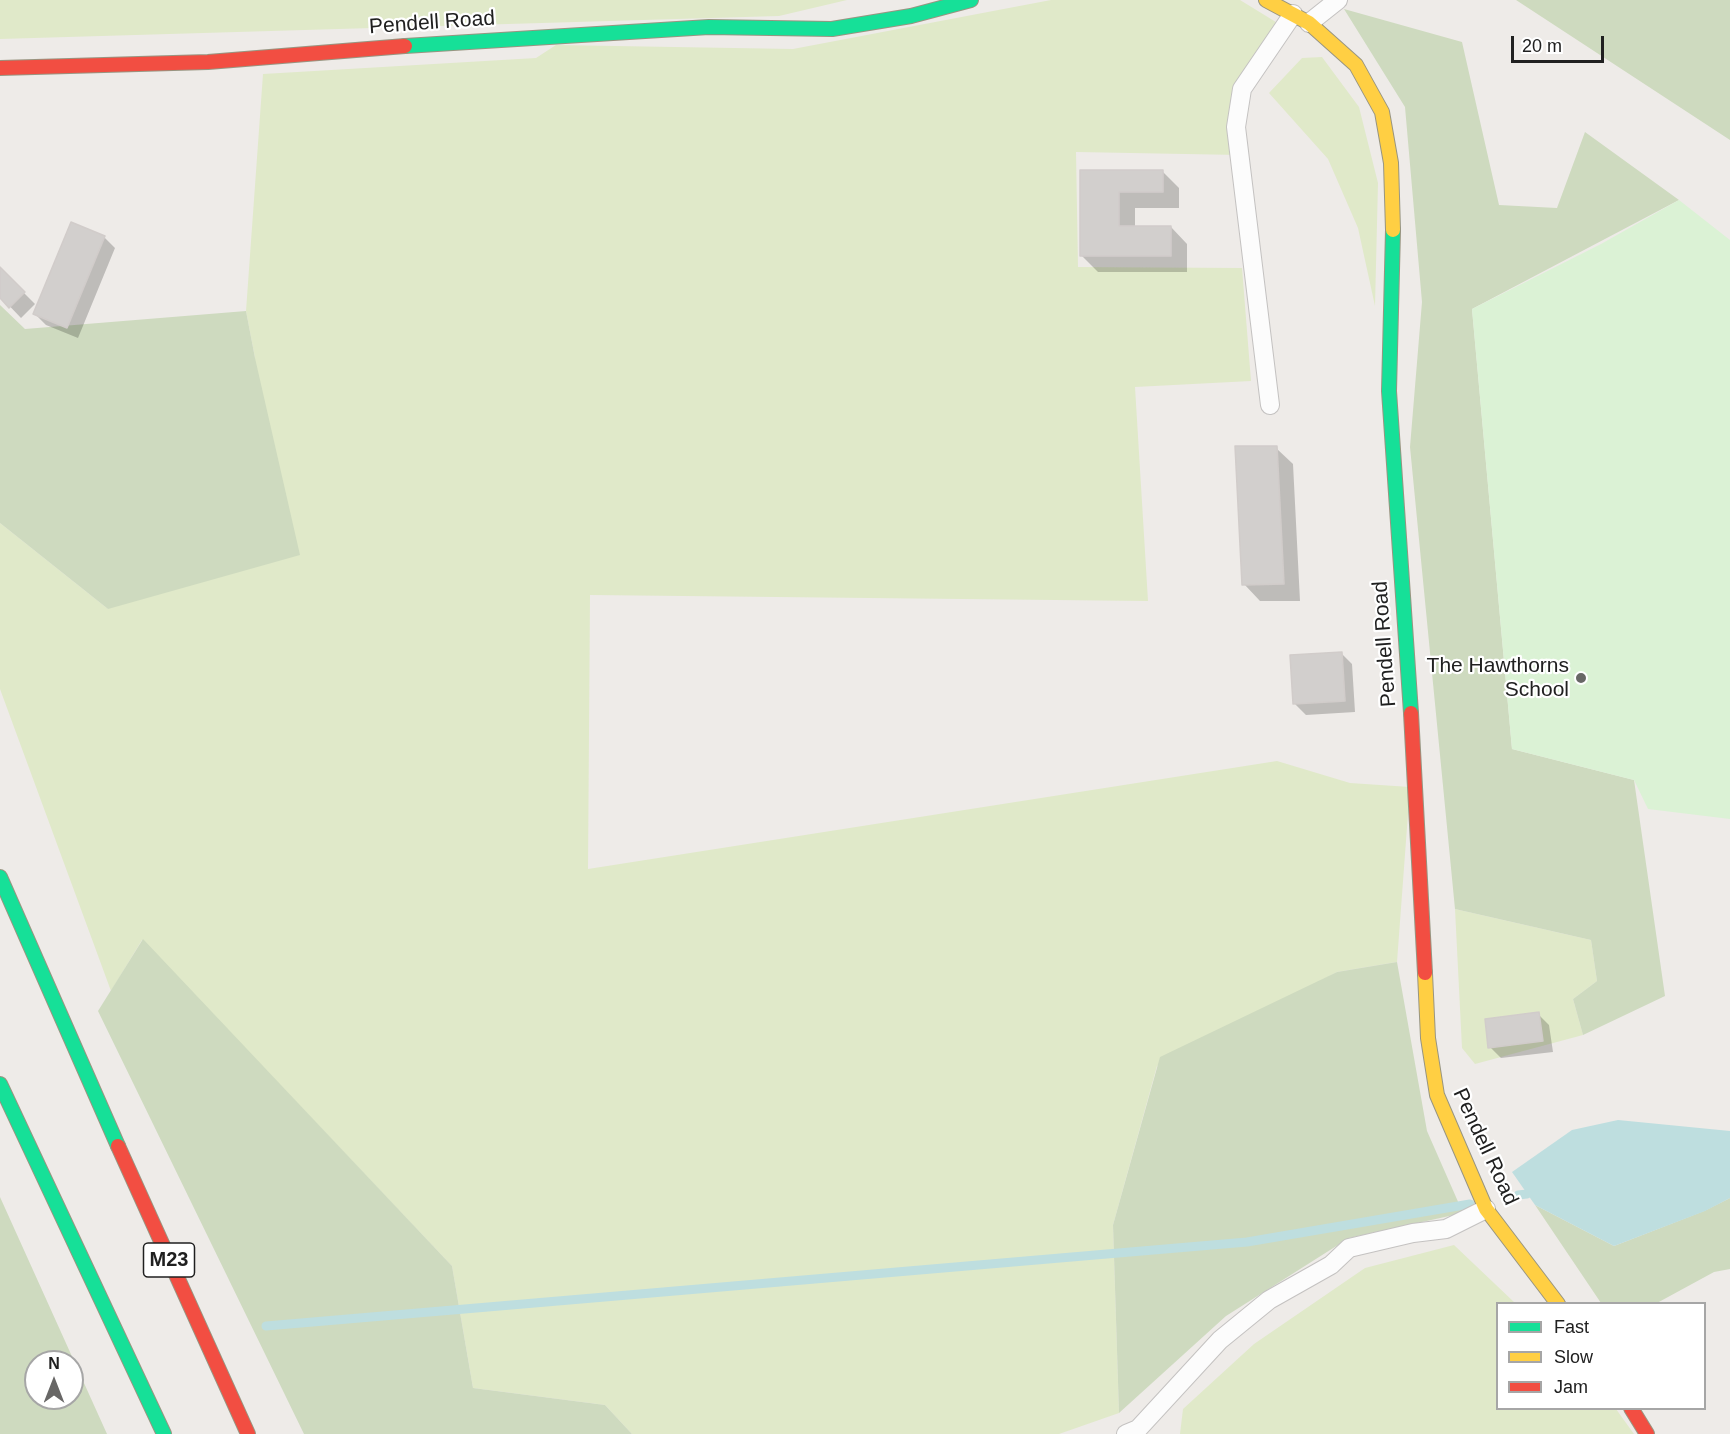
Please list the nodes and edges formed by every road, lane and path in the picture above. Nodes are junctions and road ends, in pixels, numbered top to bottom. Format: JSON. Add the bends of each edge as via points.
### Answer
{"nodes":[{"id":1,"x":971,"y":0,"type":"edge"},
{"id":2,"x":1266,"y":0,"type":"edge"},
{"id":3,"x":1338,"y":0,"type":"edge"},
{"id":4,"x":1301,"y":19,"type":"junction"},
{"id":5,"x":0,"y":68,"type":"edge"},
{"id":6,"x":1270,"y":405,"type":"dead end"},
{"id":7,"x":0,"y":877,"type":"edge"},
{"id":8,"x":0,"y":1084,"type":"edge"},
{"id":9,"x":1486,"y":1209,"type":"junction"},
{"id":10,"x":1556,"y":1302,"type":"edge"},
{"id":11,"x":1632,"y":1410,"type":"edge"},
{"id":12,"x":1135,"y":1432,"type":"edge"},
{"id":13,"x":164,"y":1434,"type":"edge"},
{"id":14,"x":248,"y":1434,"type":"edge"},
{"id":15,"x":1647,"y":1434,"type":"edge"}],
"edges":[{"from":1,"to":5,"type":"main road","name":"Pendell Road","via":[[911,16],[832,29],[709,27],[359,49],[208,63]]},
{"from":2,"to":4,"type":"main road","name":"Pendell Road"},
{"from":3,"to":4,"type":"lane"},
{"from":4,"to":6,"type":"lane","via":[[1242,89],[1236,127]]},
{"from":4,"to":9,"type":"main road","name":"Pendell Road","via":[[1356,64],[1382,112],[1390,163],[1389,391],[1428,1038],[1437,1095]]},
{"from":7,"to":14,"type":"main road","number":"M23"},
{"from":8,"to":13,"type":"main road"},
{"from":9,"to":10,"type":"main road","name":"Pendell Road"},
{"from":9,"to":12,"type":"lane","via":[[1446,1229],[1349,1248],[1331,1265],[1269,1299],[1220,1340]]},
{"from":11,"to":15,"type":"main road"}]}
